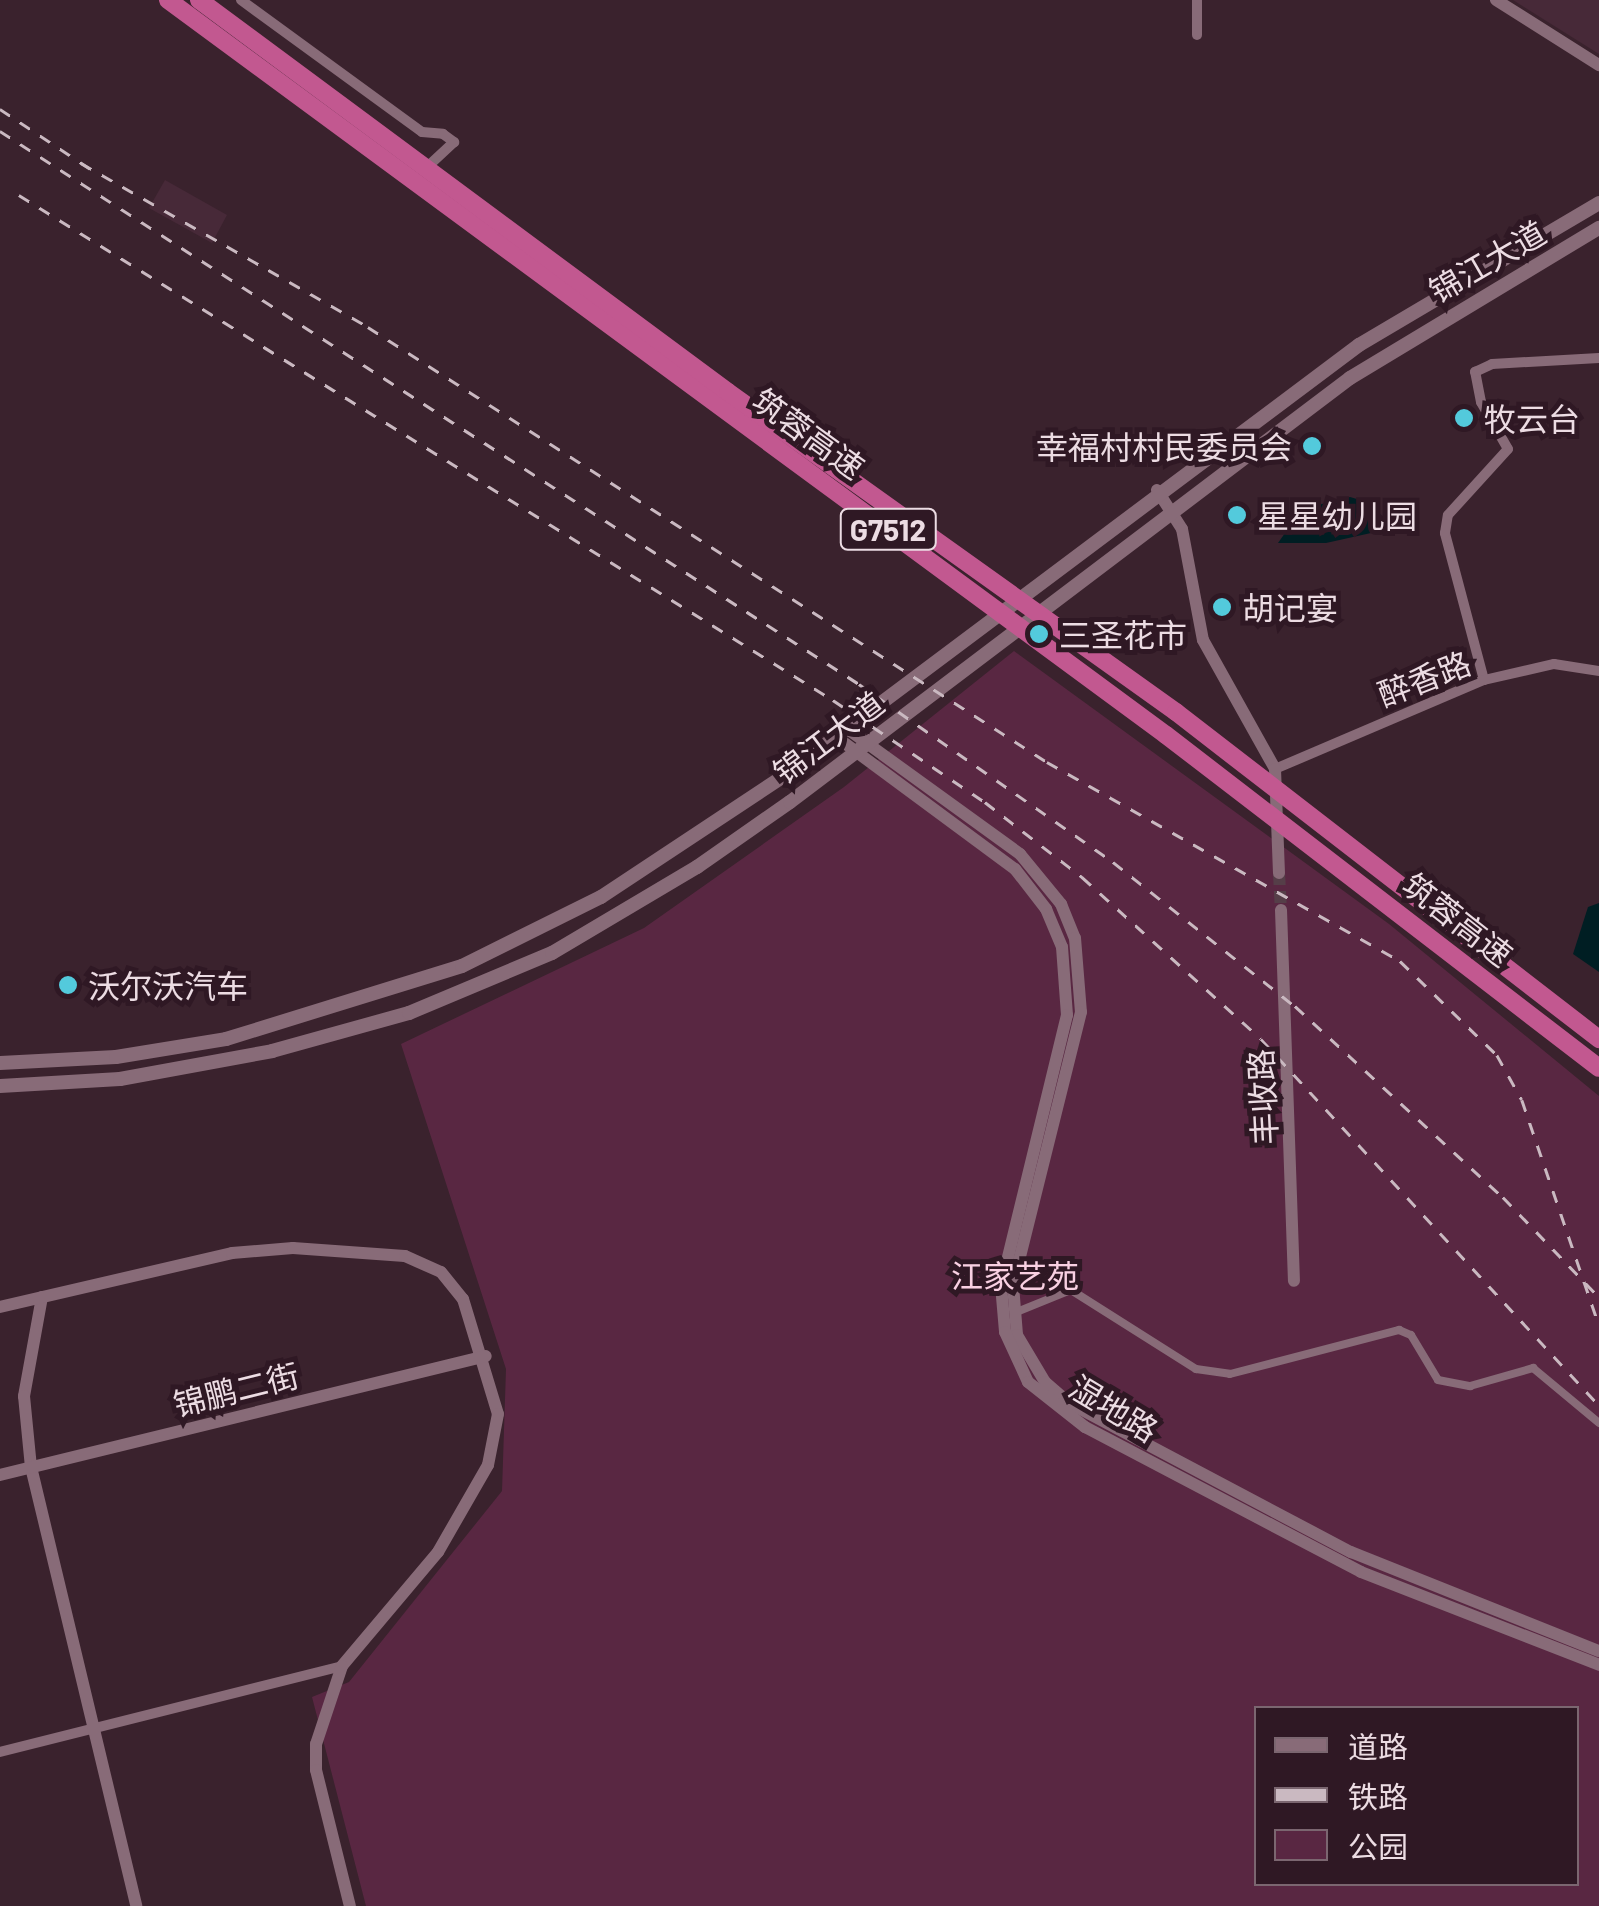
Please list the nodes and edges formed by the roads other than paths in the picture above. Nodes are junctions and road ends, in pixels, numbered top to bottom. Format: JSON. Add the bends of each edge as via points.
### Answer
{"nodes":[{"id":1,"x":168,"y":0,"type":"edge"},
{"id":2,"x":199,"y":0,"type":"edge"},
{"id":3,"x":242,"y":0,"type":"edge"},
{"id":4,"x":1198,"y":0,"type":"edge"},
{"id":5,"x":1496,"y":0,"type":"edge"},
{"id":6,"x":1198,"y":35,"type":"dead end"},
{"id":7,"x":1599,"y":65,"type":"edge"},
{"id":8,"x":408,"y":182,"type":"dead end"},
{"id":9,"x":1599,"y":203,"type":"edge"},
{"id":10,"x":1599,"y":228,"type":"edge"},
{"id":11,"x":1599,"y":358,"type":"edge"},
{"id":12,"x":1157,"y":490,"type":"junction"},
{"id":13,"x":1170,"y":512,"type":"junction"},
{"id":14,"x":1599,"y":672,"type":"edge"},
{"id":15,"x":1484,"y":680,"type":"junction"},
{"id":16,"x":840,"y":732,"type":"junction"},
{"id":17,"x":859,"y":747,"type":"junction"},
{"id":18,"x":1275,"y":769,"type":"junction"},
{"id":19,"x":1279,"y":873,"type":"tunnel mouth"},
{"id":20,"x":1280,"y":910,"type":"tunnel mouth"},
{"id":21,"x":1599,"y":1039,"type":"edge"},
{"id":22,"x":0,"y":1063,"type":"edge"},
{"id":23,"x":1599,"y":1068,"type":"edge"},
{"id":24,"x":0,"y":1086,"type":"edge"},
{"id":25,"x":1294,"y":1281,"type":"dead end"},
{"id":26,"x":42,"y":1296,"type":"junction"},
{"id":27,"x":0,"y":1306,"type":"edge"},
{"id":28,"x":1010,"y":1313,"type":"junction"},
{"id":29,"x":486,"y":1356,"type":"junction"},
{"id":30,"x":1599,"y":1423,"type":"edge"},
{"id":31,"x":31,"y":1467,"type":"junction"},
{"id":32,"x":0,"y":1474,"type":"edge"},
{"id":33,"x":1599,"y":1650,"type":"edge"},
{"id":34,"x":1599,"y":1665,"type":"edge"},
{"id":35,"x":342,"y":1666,"type":"junction"},
{"id":36,"x":91,"y":1727,"type":"junction"},
{"id":37,"x":0,"y":1752,"type":"edge"},
{"id":38,"x":136,"y":1906,"type":"edge"},
{"id":39,"x":350,"y":1906,"type":"edge"}],
"edges":[{"from":1,"to":23,"type":"highway","name":"筑蓉高速","number":"G7512","via":[[1166,734]]},
{"from":2,"to":21,"type":"highway","name":"筑蓉高速","number":"G7512","via":[[728,392],[1176,712]]},
{"from":3,"to":8,"type":"street","via":[[422,132],[454,142]]},
{"from":4,"to":6,"type":"street"},
{"from":5,"to":7,"type":"street"},
{"from":9,"to":12,"type":"main road","name":"锦江大道","via":[[1398,318]]},
{"from":10,"to":13,"type":"main road","name":"锦江大道","via":[[1400,344]]},
{"from":11,"to":15,"type":"street","via":[[1492,364],[1475,372],[1481,402],[1508,449],[1448,515],[1445,533]]},
{"from":12,"to":13,"type":"street"},
{"from":12,"to":16,"type":"main road","name":"锦江大道"},
{"from":13,"to":17,"type":"main road","name":"锦江大道"},
{"from":13,"to":18,"type":"street","via":[[1182,529],[1203,640]]},
{"from":14,"to":15,"type":"street","name":"醉香路","via":[[1554,664]]},
{"from":15,"to":18,"type":"street","name":"醉香路"},
{"from":16,"to":17,"type":"street","name":"湿地路"},
{"from":16,"to":22,"type":"main road","name":"锦江大道","via":[[677,852],[462,966],[226,1039],[116,1056]]},
{"from":17,"to":24,"type":"main road","name":"锦江大道","via":[[631,910],[489,983],[346,1032],[210,1066],[120,1080]]},
{"from":17,"to":28,"type":"street","name":"湿地路","via":[[1015,869],[1051,919],[1068,996]]},
{"from":18,"to":19,"type":"street"},
{"from":20,"to":25,"type":"street","name":"丰收路"},
{"from":26,"to":27,"type":"street"},
{"from":26,"to":29,"type":"street","via":[[232,1253],[356,1248],[405,1256],[442,1272],[463,1299]]},
{"from":26,"to":31,"type":"street","via":[[24,1396]]},
{"from":28,"to":30,"type":"street","via":[[1071,1290],[1196,1368],[1230,1374],[1400,1330],[1411,1335],[1438,1380],[1470,1386],[1533,1368]]},
{"from":28,"to":33,"type":"street","name":"湿地路","via":[[1029,1358],[1068,1402],[1350,1552]]},
{"from":28,"to":34,"type":"street","name":"湿地路","via":[[1028,1382],[1085,1427],[1361,1572]]},
{"from":29,"to":31,"type":"street","name":"锦鹏二街"},
{"from":29,"to":35,"type":"street","via":[[498,1414],[488,1465],[438,1552]]},
{"from":31,"to":32,"type":"street","name":"锦鹏二街"},
{"from":31,"to":36,"type":"street"},
{"from":35,"to":36,"type":"street"},
{"from":35,"to":39,"type":"street","via":[[326,1704],[316,1770]]},
{"from":36,"to":37,"type":"street"},
{"from":36,"to":38,"type":"street"}]}
